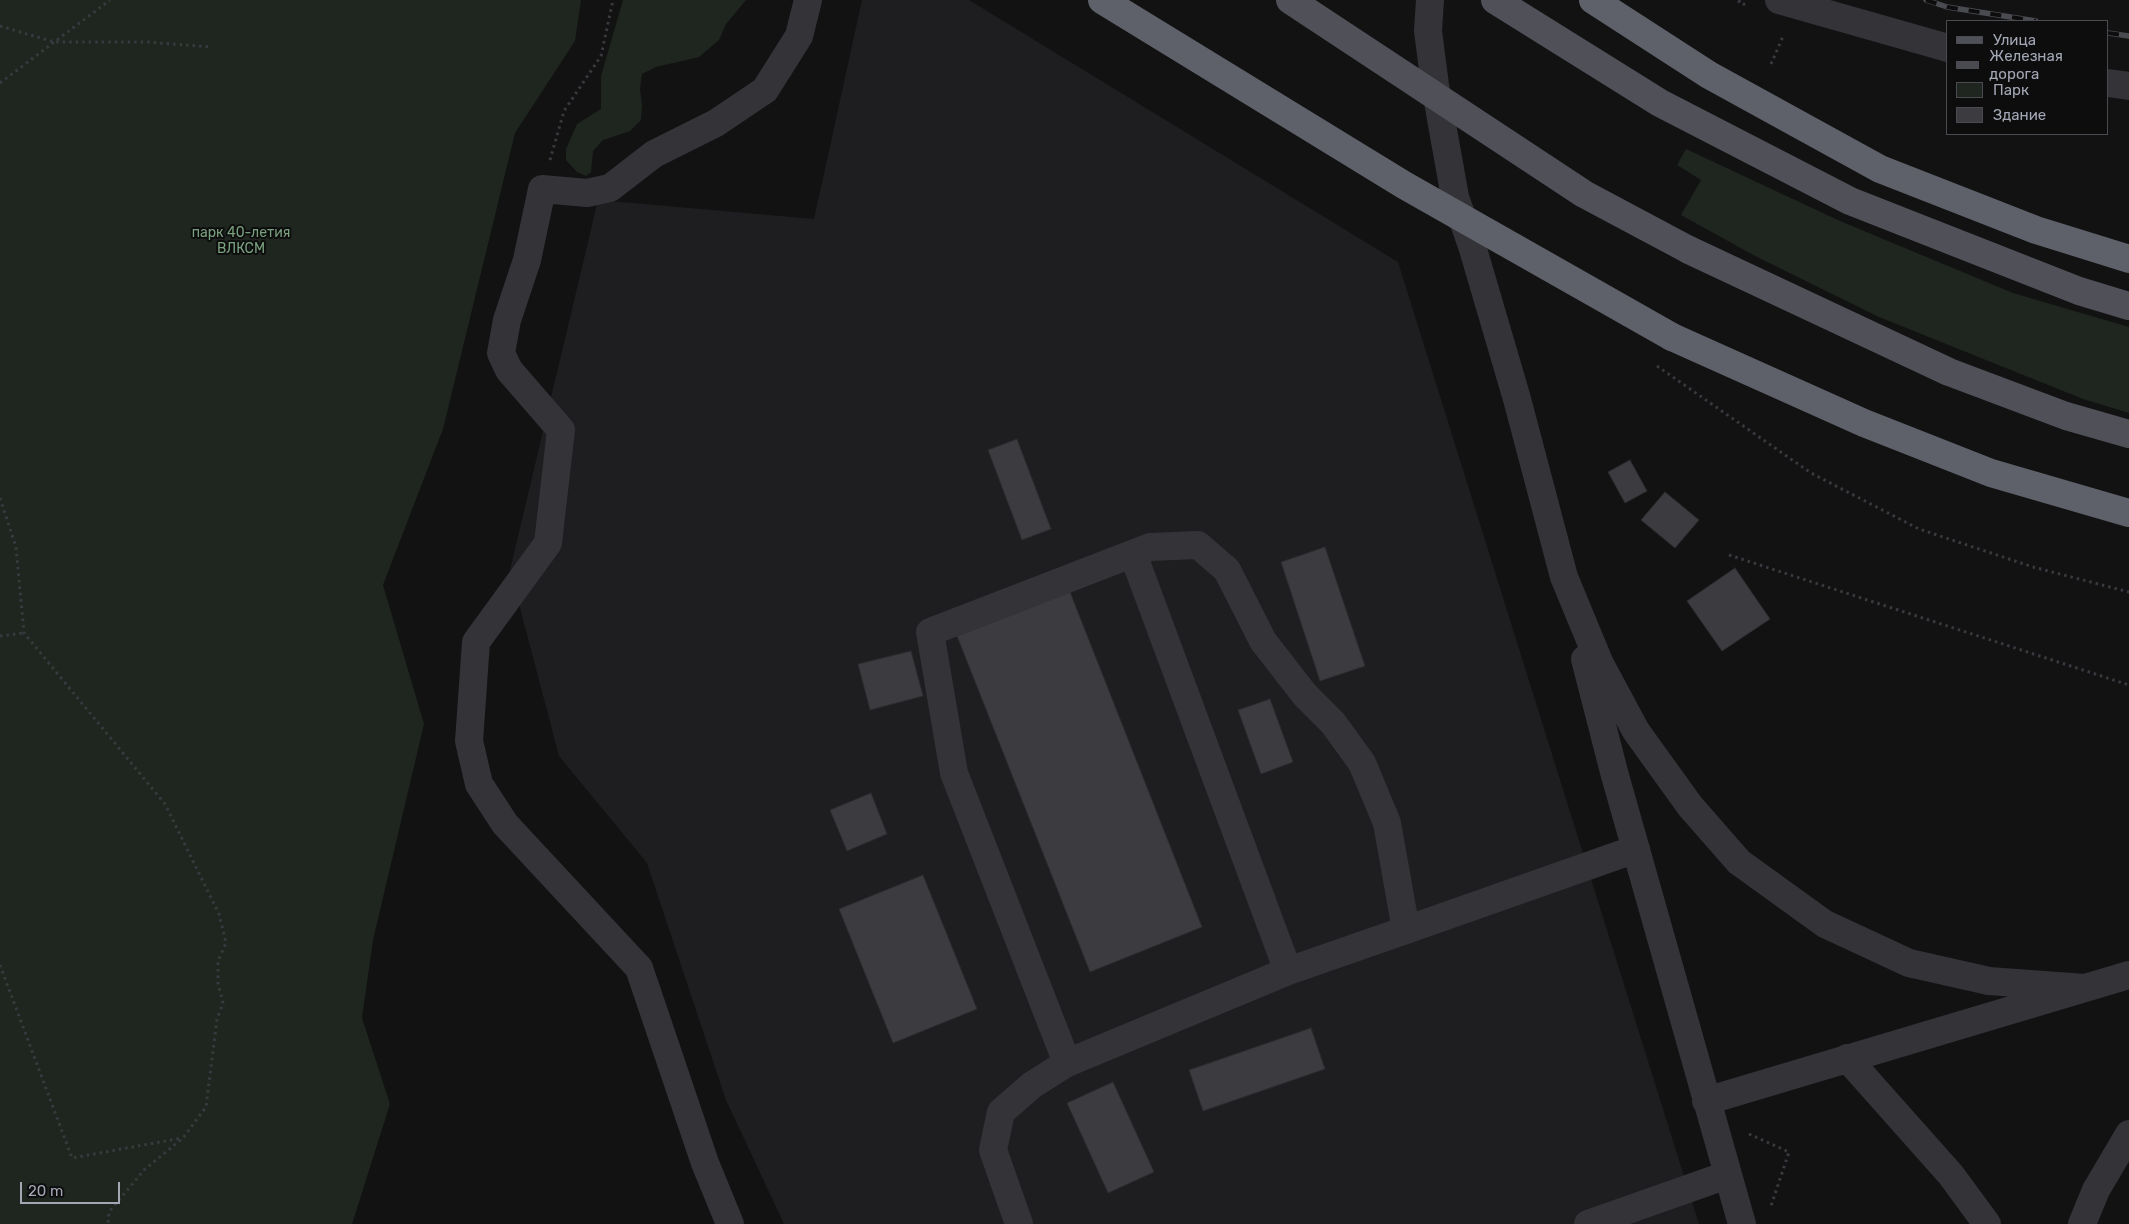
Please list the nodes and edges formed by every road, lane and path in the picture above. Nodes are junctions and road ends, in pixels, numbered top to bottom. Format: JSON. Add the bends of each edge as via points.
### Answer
{"nodes":[{"id":1,"x":110,"y":0,"type":"edge"},
{"id":2,"x":614,"y":0,"type":"edge"},
{"id":3,"x":808,"y":0,"type":"edge"},
{"id":4,"x":1102,"y":0,"type":"edge"},
{"id":5,"x":1290,"y":0,"type":"edge"},
{"id":6,"x":1430,"y":0,"type":"edge"},
{"id":7,"x":1495,"y":0,"type":"edge"},
{"id":8,"x":1592,"y":0,"type":"edge"},
{"id":9,"x":1779,"y":0,"type":"edge"},
{"id":10,"x":0,"y":26,"type":"edge"},
{"id":11,"x":54,"y":42,"type":"junction"},
{"id":12,"x":211,"y":47,"type":"dead end"},
{"id":13,"x":1946,"y":47,"type":"edge"},
{"id":14,"x":0,"y":83,"type":"edge"},
{"id":15,"x":2109,"y":83,"type":"edge"},
{"id":16,"x":2129,"y":86,"type":"edge"},
{"id":17,"x":542,"y":188,"type":"junction"},
{"id":18,"x":2129,"y":259,"type":"edge"},
{"id":19,"x":2129,"y":306,"type":"edge"},
{"id":20,"x":1656,"y":366,"type":"dead end"},
{"id":21,"x":2129,"y":434,"type":"edge"},
{"id":22,"x":0,"y":498,"type":"edge"},
{"id":23,"x":2129,"y":513,"type":"edge"},
{"id":24,"x":1132,"y":554,"type":"junction"},
{"id":25,"x":1729,"y":555,"type":"dead end"},
{"id":26,"x":1564,"y":577,"type":"junction"},
{"id":27,"x":2129,"y":592,"type":"edge"},
{"id":28,"x":24,"y":633,"type":"junction"},
{"id":29,"x":0,"y":636,"type":"edge"},
{"id":30,"x":2129,"y":686,"type":"edge"},
{"id":31,"x":1636,"y":849,"type":"junction"},
{"id":32,"x":1406,"y":930,"type":"junction"},
{"id":33,"x":0,"y":965,"type":"edge"},
{"id":34,"x":1288,"y":971,"type":"junction"},
{"id":35,"x":2129,"y":975,"type":"edge"},
{"id":36,"x":2085,"y":988,"type":"junction"},
{"id":37,"x":1847,"y":1058,"type":"junction"},
{"id":38,"x":1067,"y":1063,"type":"junction"},
{"id":39,"x":1709,"y":1110,"type":"junction"},
{"id":40,"x":2129,"y":1134,"type":"edge"},
{"id":41,"x":183,"y":1138,"type":"junction"},
{"id":42,"x":1727,"y":1175,"type":"junction"},
{"id":43,"x":1767,"y":1215,"type":"dead end"},
{"id":44,"x":108,"y":1224,"type":"edge"},
{"id":45,"x":730,"y":1224,"type":"edge"},
{"id":46,"x":1019,"y":1224,"type":"edge"},
{"id":47,"x":1588,"y":1224,"type":"edge"},
{"id":48,"x":1742,"y":1224,"type":"edge"},
{"id":49,"x":1987,"y":1224,"type":"edge"},
{"id":50,"x":2082,"y":1224,"type":"edge"}],
"edges":[{"from":1,"to":11,"type":"path"},
{"from":2,"to":17,"type":"path","via":[[601,56],[564,111]]},
{"from":3,"to":17,"type":"street","via":[[799,36],[765,90],[716,123],[654,154],[610,188],[587,193]]},
{"from":4,"to":23,"type":"highway","bridge":true,"via":[[1404,185],[1672,337],[1864,423],[1991,472]]},
{"from":5,"to":21,"type":"main road","bridge":true,"via":[[1584,194],[1689,250],[1949,372],[2066,416]]},
{"from":6,"to":26,"type":"street","via":[[1428,32],[1455,197],[1517,398]]},
{"from":7,"to":19,"type":"main road","via":[[1652,98],[1850,201],[2079,291]]},
{"from":8,"to":18,"type":"highway","via":[[1709,75],[1880,169],[2036,230]]},
{"from":9,"to":13,"type":"street"},
{"from":10,"to":11,"type":"path"},
{"from":11,"to":12,"type":"path","via":[[148,42]]},
{"from":11,"to":14,"type":"path"},
{"from":15,"to":16,"type":"street"},
{"from":17,"to":45,"type":"street","via":[[527,260],[507,320],[501,352],[509,370],[561,430],[548,543],[476,642],[469,742],[479,784],[505,824],[639,968],[705,1163]]},
{"from":20,"to":27,"type":"path","via":[[1811,473],[1919,529],[2033,567]]},
{"from":22,"to":28,"type":"path","via":[[16,547]]},
{"from":24,"to":32,"type":"street","via":[[1150,547],[1198,545],[1227,570],[1263,641],[1362,762],[1387,823]]},
{"from":24,"to":34,"type":"street"},
{"from":24,"to":38,"type":"street","via":[[930,632],[954,773]]},
{"from":25,"to":30,"type":"path"},
{"from":26,"to":31,"type":"street"},
{"from":26,"to":36,"type":"street","via":[[1600,664],[1636,731],[1690,806],[1739,862],[1826,924],[1909,963],[1989,981]]},
{"from":28,"to":29,"type":"path"},
{"from":28,"to":41,"type":"path","via":[[166,804],[219,914],[226,943],[218,961],[218,983],[223,1003],[217,1019],[206,1107]]},
{"from":31,"to":32,"type":"street"},
{"from":31,"to":39,"type":"street"},
{"from":32,"to":34,"type":"street"},
{"from":33,"to":41,"type":"path","via":[[72,1158]]},
{"from":34,"to":38,"type":"street"},
{"from":35,"to":36,"type":"street"},
{"from":36,"to":37,"type":"street"},
{"from":37,"to":39,"type":"street"},
{"from":37,"to":49,"type":"street","via":[[1951,1175]]},
{"from":38,"to":46,"type":"street","via":[[1032,1085],[1001,1112],[993,1150]]},
{"from":39,"to":42,"type":"street"},
{"from":39,"to":43,"type":"path","via":[[1789,1152]]},
{"from":40,"to":50,"type":"street","via":[[2096,1190]]},
{"from":41,"to":44,"type":"path","via":[[144,1170],[109,1212]]},
{"from":42,"to":47,"type":"street"},
{"from":42,"to":48,"type":"street"}]}
